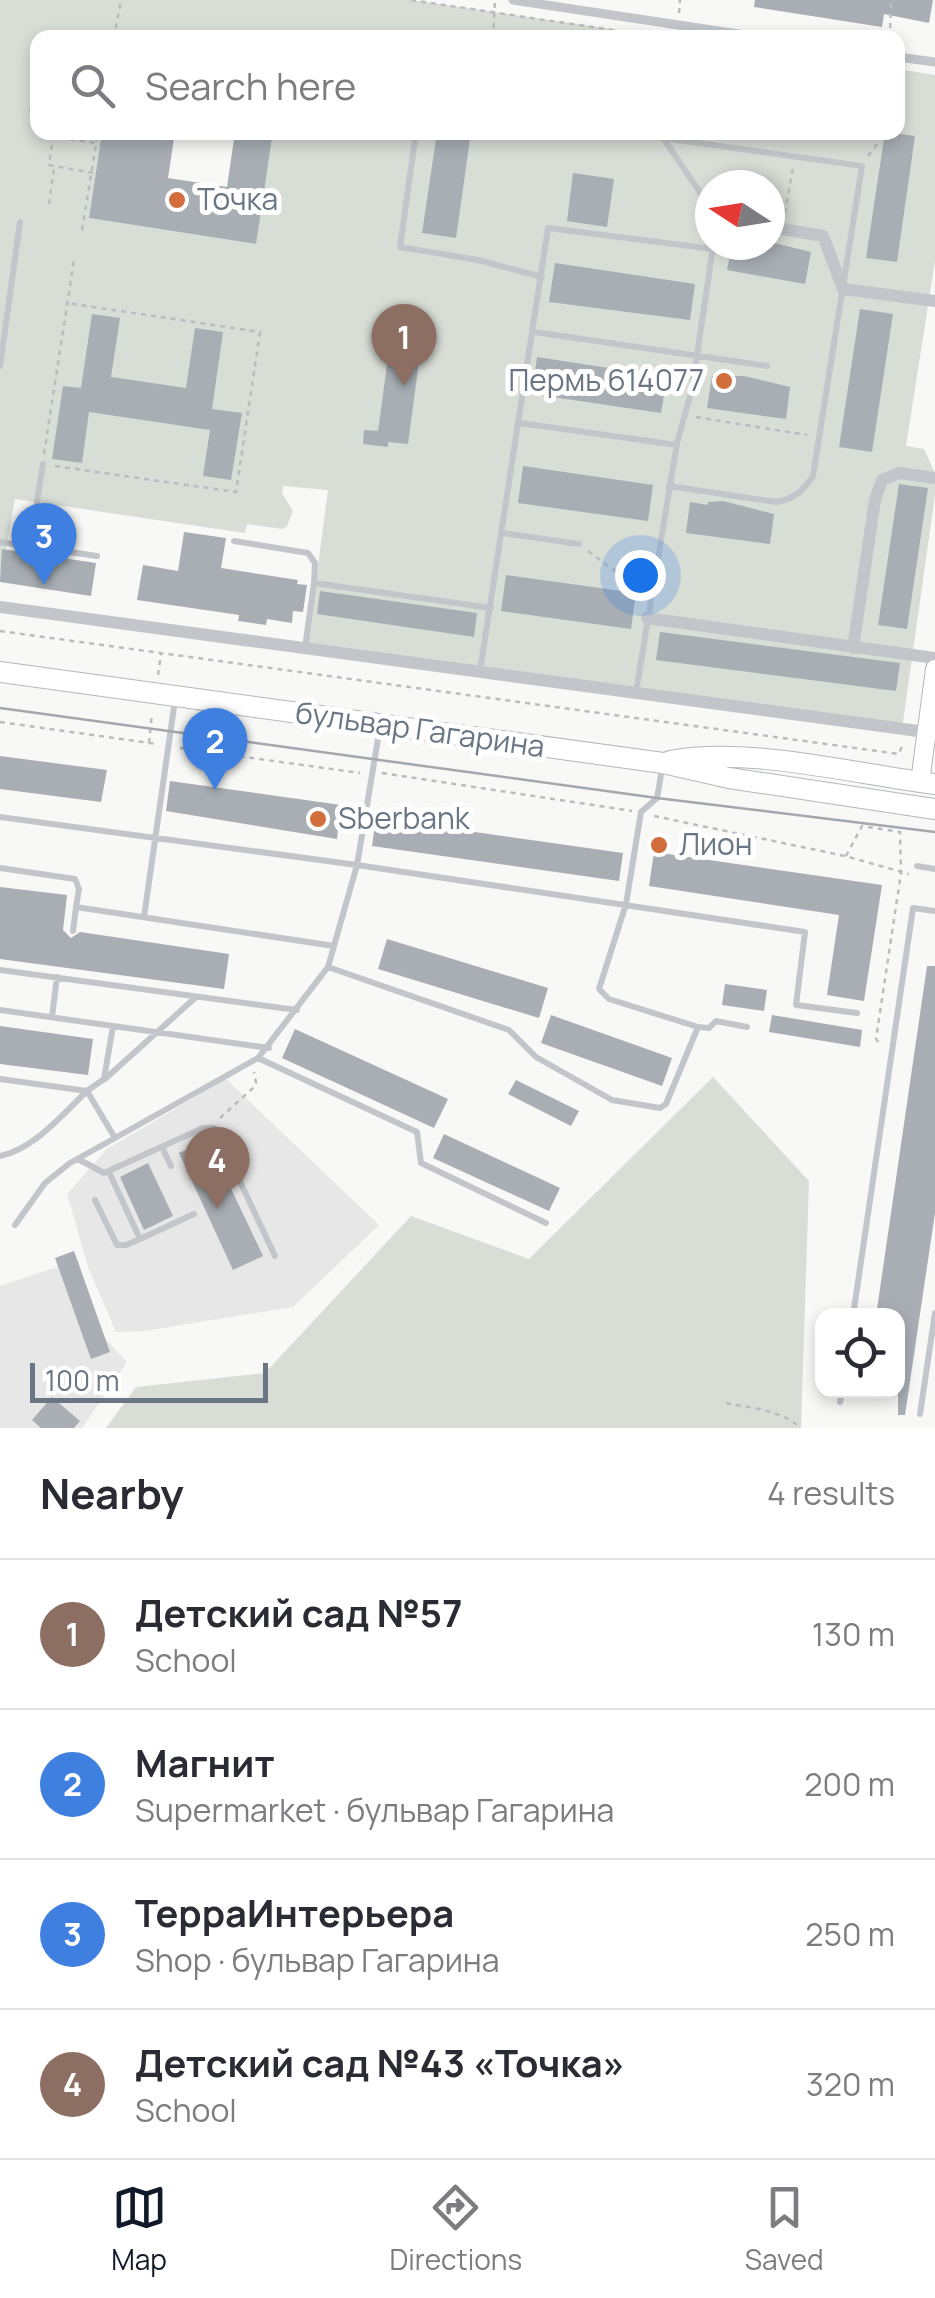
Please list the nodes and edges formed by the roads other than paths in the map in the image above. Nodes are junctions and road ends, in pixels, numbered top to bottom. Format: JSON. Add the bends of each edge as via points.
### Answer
{"nodes":[{"id":1,"x":513,"y":0,"type":"edge"},
{"id":2,"x":712,"y":30,"type":"edge"},
{"id":3,"x":905,"y":58,"type":"edge"},
{"id":4,"x":935,"y":62,"type":"edge"},
{"id":5,"x":415,"y":140,"type":"edge"},
{"id":6,"x":664,"y":140,"type":"edge"},
{"id":7,"x":677,"y":140,"type":"edge"},
{"id":8,"x":695,"y":185,"type":"edge"},
{"id":9,"x":20,"y":222,"type":"dead end"},
{"id":10,"x":785,"y":230,"type":"edge"},
{"id":11,"x":695,"y":245,"type":"edge"},
{"id":12,"x":711,"y":260,"type":"edge"},
{"id":13,"x":542,"y":277,"type":"junction"},
{"id":14,"x":843,"y":289,"type":"junction"},
{"id":15,"x":935,"y":300,"type":"edge"},
{"id":16,"x":534,"y":332,"type":"junction"},
{"id":17,"x":696,"y":355,"type":"junction"},
{"id":18,"x":0,"y":366,"type":"edge"},
{"id":19,"x":767,"y":366,"type":"dead end"},
{"id":20,"x":520,"y":423,"type":"junction"},
{"id":21,"x":677,"y":445,"type":"junction"},
{"id":22,"x":43,"y":464,"type":"road end"},
{"id":23,"x":935,"y":478,"type":"edge"},
{"id":24,"x":670,"y":486,"type":"junction"},
{"id":25,"x":503,"y":533,"type":"junction"},
{"id":26,"x":234,"y":540,"type":"dead end"},
{"id":27,"x":0,"y":542,"type":"edge"},
{"id":28,"x":579,"y":544,"type":"road end"},
{"id":29,"x":30,"y":546,"type":"junction"},
{"id":30,"x":97,"y":556,"type":"dead end"},
{"id":31,"x":314,"y":584,"type":"junction"},
{"id":32,"x":0,"y":607,"type":"edge"},
{"id":33,"x":491,"y":608,"type":"junction"},
{"id":34,"x":648,"y":618,"type":"junction"},
{"id":35,"x":305,"y":648,"type":"junction"},
{"id":36,"x":853,"y":648,"type":"junction"},
{"id":37,"x":935,"y":658,"type":"edge"},
{"id":38,"x":935,"y":670,"type":"edge"},
{"id":39,"x":0,"y":672,"type":"edge"},
{"id":40,"x":480,"y":672,"type":"junction"},
{"id":41,"x":635,"y":693,"type":"junction"},
{"id":42,"x":176,"y":697,"type":"junction"},
{"id":43,"x":380,"y":725,"type":"junction"},
{"id":44,"x":931,"y":733,"type":"edge"},
{"id":45,"x":663,"y":763,"type":"junction"},
{"id":46,"x":930,"y":795,"type":"edge"},
{"id":47,"x":0,"y":817,"type":"edge"},
{"id":48,"x":155,"y":838,"type":"junction"},
{"id":49,"x":357,"y":865,"type":"junction"},
{"id":50,"x":917,"y":866,"type":"dead end"},
{"id":51,"x":0,"y":868,"type":"edge"},
{"id":52,"x":935,"y":869,"type":"edge"},
{"id":53,"x":626,"y":904,"type":"junction"},
{"id":54,"x":76,"y":906,"type":"junction"},
{"id":55,"x":935,"y":911,"type":"edge"},
{"id":56,"x":144,"y":917,"type":"junction"},
{"id":57,"x":73,"y":932,"type":"dead end"},
{"id":58,"x":334,"y":946,"type":"junction"},
{"id":59,"x":68,"y":966,"type":"dead end"},
{"id":60,"x":328,"y":967,"type":"junction"},
{"id":61,"x":0,"y":970,"type":"edge"},
{"id":62,"x":57,"y":978,"type":"junction"},
{"id":63,"x":67,"y":979,"type":"junction"},
{"id":64,"x":196,"y":996,"type":"junction"},
{"id":65,"x":0,"y":1010,"type":"edge"},
{"id":66,"x":297,"y":1010,"type":"junction"},
{"id":67,"x":857,"y":1013,"type":"dead end"},
{"id":68,"x":52,"y":1018,"type":"junction"},
{"id":69,"x":113,"y":1026,"type":"junction"},
{"id":70,"x":698,"y":1027,"type":"junction"},
{"id":71,"x":747,"y":1027,"type":"dead end"},
{"id":72,"x":159,"y":1033,"type":"junction"},
{"id":73,"x":268,"y":1048,"type":"junction"},
{"id":74,"x":258,"y":1058,"type":"junction"},
{"id":75,"x":104,"y":1079,"type":"junction"},
{"id":76,"x":0,"y":1080,"type":"edge"},
{"id":77,"x":88,"y":1090,"type":"junction"},
{"id":78,"x":114,"y":1138,"type":"junction"},
{"id":79,"x":162,"y":1147,"type":"junction"},
{"id":80,"x":0,"y":1156,"type":"edge"},
{"id":81,"x":78,"y":1158,"type":"junction"},
{"id":82,"x":171,"y":1166,"type":"dead end"},
{"id":83,"x":109,"y":1172,"type":"junction"},
{"id":84,"x":95,"y":1200,"type":"dead end"},
{"id":85,"x":194,"y":1214,"type":"dead end"},
{"id":86,"x":546,"y":1223,"type":"dead end"},
{"id":87,"x":15,"y":1225,"type":"dead end"},
{"id":88,"x":140,"y":1239,"type":"junction"},
{"id":89,"x":275,"y":1256,"type":"dead end"},
{"id":90,"x":854,"y":1308,"type":"edge"},
{"id":91,"x":935,"y":1313,"type":"edge"},
{"id":92,"x":841,"y":1398,"type":"edge"},
{"id":93,"x":840,"y":1402,"type":"dead end"},
{"id":94,"x":920,"y":1414,"type":"dead end"}],
"edges":[{"from":1,"to":2,"type":"street"},
{"from":3,"to":4,"type":"street"},
{"from":5,"to":13,"type":"lane","via":[[400,246]]},
{"from":6,"to":8,"type":"lane"},
{"from":7,"to":14,"type":"lane","via":[[862,166]]},
{"from":9,"to":18,"type":"lane"},
{"from":10,"to":14,"type":"street","via":[[822,236]]},
{"from":11,"to":13,"type":"lane","via":[[548,228]]},
{"from":12,"to":17,"type":"lane"},
{"from":13,"to":16,"type":"lane"},
{"from":14,"to":15,"type":"street"},
{"from":14,"to":24,"type":"lane","via":[[821,437],[803,490],[776,502]]},
{"from":16,"to":17,"type":"lane"},
{"from":16,"to":20,"type":"lane"},
{"from":17,"to":19,"type":"lane"},
{"from":17,"to":21,"type":"lane"},
{"from":20,"to":21,"type":"lane"},
{"from":20,"to":25,"type":"lane"},
{"from":21,"to":24,"type":"lane"},
{"from":22,"to":29,"type":"lane"},
{"from":23,"to":36,"type":"street","via":[[899,473],[882,480]]},
{"from":24,"to":34,"type":"lane"},
{"from":25,"to":28,"type":"lane"},
{"from":25,"to":33,"type":"lane"},
{"from":26,"to":31,"type":"lane","via":[[308,553]]},
{"from":27,"to":29,"type":"lane"},
{"from":29,"to":30,"type":"lane"},
{"from":31,"to":33,"type":"lane"},
{"from":31,"to":35,"type":"lane"},
{"from":32,"to":35,"type":"street"},
{"from":33,"to":40,"type":"lane"},
{"from":34,"to":36,"type":"street"},
{"from":34,"to":41,"type":"lane"},
{"from":35,"to":40,"type":"street"},
{"from":36,"to":37,"type":"street"},
{"from":38,"to":44,"type":"main road"},
{"from":39,"to":42,"type":"main road","name":"бульвар Гагарина"},
{"from":40,"to":41,"type":"street"},
{"from":41,"to":44,"type":"street"},
{"from":42,"to":43,"type":"main road","name":"бульвар Гагарина"},
{"from":42,"to":48,"type":"lane"},
{"from":43,"to":45,"type":"main road","name":"бульвар Гагарина"},
{"from":43,"to":49,"type":"lane"},
{"from":44,"to":46,"type":"main road"},
{"from":45,"to":46,"type":"main road","name":"бульвар Гагарина","via":[[729,778]]},
{"from":45,"to":53,"type":"lane","via":[[657,798],[641,812]]},
{"from":47,"to":48,"type":"lane"},
{"from":48,"to":49,"type":"lane"},
{"from":48,"to":56,"type":"lane"},
{"from":49,"to":53,"type":"lane"},
{"from":49,"to":58,"type":"lane"},
{"from":50,"to":52,"type":"lane"},
{"from":51,"to":54,"type":"lane","via":[[75,878]]},
{"from":53,"to":67,"type":"lane","via":[[805,932],[796,1005]]},
{"from":53,"to":70,"type":"lane","via":[[600,978],[602,996]]},
{"from":54,"to":56,"type":"lane"},
{"from":54,"to":57,"type":"lane"},
{"from":55,"to":90,"type":"lane","via":[[913,908]]},
{"from":56,"to":58,"type":"lane"},
{"from":58,"to":60,"type":"lane"},
{"from":59,"to":63,"type":"lane"},
{"from":60,"to":66,"type":"lane"},
{"from":60,"to":70,"type":"lane","via":[[509,1030],[536,1057],[612,1100],[650,1107],[666,1104]]},
{"from":61,"to":62,"type":"lane"},
{"from":62,"to":63,"type":"lane"},
{"from":62,"to":68,"type":"lane"},
{"from":63,"to":64,"type":"lane"},
{"from":64,"to":66,"type":"lane"},
{"from":64,"to":72,"type":"lane"},
{"from":65,"to":68,"type":"lane"},
{"from":66,"to":73,"type":"lane"},
{"from":68,"to":69,"type":"lane"},
{"from":69,"to":72,"type":"lane"},
{"from":69,"to":75,"type":"lane"},
{"from":70,"to":71,"type":"lane","via":[[716,1021]]},
{"from":72,"to":73,"type":"lane"},
{"from":72,"to":75,"type":"lane"},
{"from":73,"to":74,"type":"lane"},
{"from":74,"to":78,"type":"lane"},
{"from":74,"to":86,"type":"lane","via":[[418,1132],[421,1163]]},
{"from":75,"to":77,"type":"lane"},
{"from":76,"to":77,"type":"lane"},
{"from":77,"to":78,"type":"lane"},
{"from":77,"to":80,"type":"lane","via":[[48,1128]]},
{"from":78,"to":81,"type":"lane"},
{"from":79,"to":82,"type":"lane"},
{"from":79,"to":83,"type":"lane"},
{"from":79,"to":89,"type":"lane","via":[[215,1128]]},
{"from":81,"to":83,"type":"lane"},
{"from":81,"to":87,"type":"lane","via":[[45,1183]]},
{"from":83,"to":88,"type":"lane"},
{"from":84,"to":88,"type":"lane","via":[[117,1245]]},
{"from":85,"to":88,"type":"lane"},
{"from":91,"to":94,"type":"lane"},
{"from":92,"to":93,"type":"lane"}]}
